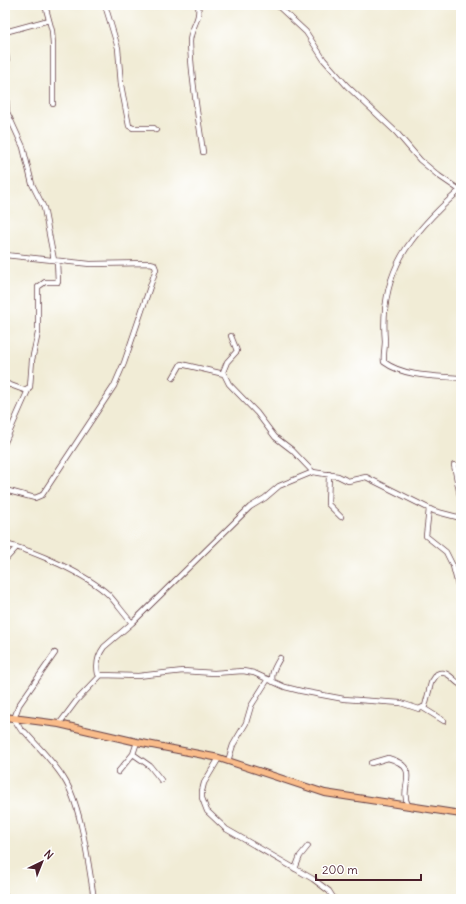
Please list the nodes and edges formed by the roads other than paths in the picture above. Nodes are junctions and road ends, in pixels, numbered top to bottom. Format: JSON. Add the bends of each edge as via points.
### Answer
{"nodes":[{"id":1,"x":45,"y":5,"type":"edge"},
{"id":2,"x":105,"y":5,"type":"edge"},
{"id":3,"x":198,"y":5,"type":"edge"},
{"id":4,"x":277,"y":5,"type":"edge"},
{"id":5,"x":49,"y":20,"type":"junction"},
{"id":6,"x":5,"y":32,"type":"edge"},
{"id":7,"x":5,"y":44,"type":"edge"},
{"id":8,"x":53,"y":104,"type":"dead end"},
{"id":9,"x":156,"y":130,"type":"dead end"},
{"id":10,"x":203,"y":152,"type":"dead end"},
{"id":11,"x":460,"y":191,"type":"edge"},
{"id":12,"x":5,"y":255,"type":"edge"},
{"id":13,"x":55,"y":260,"type":"junction"},
{"id":14,"x":231,"y":336,"type":"dead end"},
{"id":15,"x":224,"y":374,"type":"junction"},
{"id":16,"x":173,"y":378,"type":"dead end"},
{"id":17,"x":461,"y":378,"type":"edge"},
{"id":18,"x":5,"y":383,"type":"edge"},
{"id":19,"x":29,"y":388,"type":"junction"},
{"id":20,"x":5,"y":442,"type":"edge"},
{"id":21,"x":454,"y":465,"type":"dead end"},
{"id":22,"x":313,"y":472,"type":"junction"},
{"id":23,"x":329,"y":474,"type":"junction"},
{"id":24,"x":5,"y":490,"type":"edge"},
{"id":25,"x":461,"y":501,"type":"edge"},
{"id":26,"x":429,"y":509,"type":"junction"},
{"id":27,"x":341,"y":517,"type":"dead end"},
{"id":28,"x":461,"y":518,"type":"edge"},
{"id":29,"x":5,"y":544,"type":"edge"},
{"id":30,"x":16,"y":548,"type":"junction"},
{"id":31,"x":5,"y":560,"type":"edge"},
{"id":32,"x":461,"y":596,"type":"edge"},
{"id":33,"x":132,"y":623,"type":"junction"},
{"id":34,"x":55,"y":653,"type":"dead end"},
{"id":35,"x":280,"y":658,"type":"dead end"},
{"id":36,"x":101,"y":675,"type":"junction"},
{"id":37,"x":270,"y":680,"type":"junction"},
{"id":38,"x":461,"y":685,"type":"edge"},
{"id":39,"x":423,"y":708,"type":"junction"},
{"id":40,"x":5,"y":717,"type":"edge"},
{"id":41,"x":14,"y":719,"type":"junction"},
{"id":42,"x":444,"y":721,"type":"dead end"},
{"id":43,"x":59,"y":724,"type":"junction"},
{"id":44,"x":137,"y":742,"type":"junction"},
{"id":45,"x":133,"y":754,"type":"junction"},
{"id":46,"x":219,"y":758,"type":"junction"},
{"id":47,"x":228,"y":761,"type":"junction"},
{"id":48,"x":371,"y":763,"type":"dead end"},
{"id":49,"x":118,"y":772,"type":"dead end"},
{"id":50,"x":161,"y":780,"type":"dead end"},
{"id":51,"x":408,"y":805,"type":"junction"},
{"id":52,"x":461,"y":814,"type":"edge"},
{"id":53,"x":308,"y":846,"type":"dead end"},
{"id":54,"x":5,"y":855,"type":"edge"},
{"id":55,"x":5,"y":860,"type":"edge"},
{"id":56,"x":295,"y":869,"type":"junction"},
{"id":57,"x":5,"y":896,"type":"edge"},
{"id":58,"x":7,"y":899,"type":"edge"},
{"id":59,"x":94,"y":899,"type":"edge"},
{"id":60,"x":334,"y":899,"type":"edge"}],
"edges":[{"from":1,"to":5,"type":"street"},
{"from":2,"to":9,"type":"street","via":[[118,48],[121,85],[129,126]]},
{"from":3,"to":10,"type":"street","via":[[199,16],[191,32],[190,65]]},
{"from":4,"to":11,"type":"street","via":[[306,32],[324,60],[347,86],[396,132],[420,160]]},
{"from":5,"to":6,"type":"street"},
{"from":5,"to":8,"type":"street","via":[[54,52]]},
{"from":7,"to":13,"type":"street","via":[[7,112],[23,147],[32,184],[44,208]]},
{"from":11,"to":17,"type":"street","via":[[417,231],[391,276],[384,306],[383,356],[384,362],[403,370]]},
{"from":12,"to":13,"type":"street"},
{"from":13,"to":19,"type":"street","via":[[58,282],[45,282],[38,287],[38,333]]},
{"from":13,"to":24,"type":"street","via":[[90,264],[150,263],[154,264],[156,269],[114,386],[42,495],[35,498]]},
{"from":14,"to":15,"type":"street","via":[[236,351],[223,369]]},
{"from":15,"to":16,"type":"street","via":[[181,364]]},
{"from":15,"to":22,"type":"street","via":[[234,390],[257,412],[275,437]]},
{"from":18,"to":19,"type":"street","via":[[24,390]]},
{"from":19,"to":20,"type":"street"},
{"from":21,"to":25,"type":"street"},
{"from":22,"to":23,"type":"street"},
{"from":22,"to":33,"type":"street","via":[[279,486],[250,507]]},
{"from":23,"to":26,"type":"street","via":[[348,481],[366,478]]},
{"from":23,"to":27,"type":"street","via":[[328,504]]},
{"from":26,"to":28,"type":"street"},
{"from":26,"to":32,"type":"street","via":[[426,536],[446,552],[453,566]]},
{"from":29,"to":30,"type":"street"},
{"from":30,"to":31,"type":"street"},
{"from":30,"to":33,"type":"street","via":[[66,567],[99,587]]},
{"from":33,"to":36,"type":"street","via":[[101,652],[97,666],[98,674]]},
{"from":34,"to":41,"type":"street","via":[[19,705]]},
{"from":35,"to":37,"type":"street"},
{"from":36,"to":37,"type":"street","via":[[138,676],[183,671],[242,671]]},
{"from":36,"to":43,"type":"street"},
{"from":37,"to":39,"type":"street","via":[[285,687],[344,699],[401,703]]},
{"from":37,"to":47,"type":"street","via":[[251,706]]},
{"from":38,"to":39,"type":"street","via":[[449,675],[437,674],[431,683]]},
{"from":39,"to":42,"type":"street"},
{"from":40,"to":41,"type":"main road"},
{"from":41,"to":43,"type":"main road"},
{"from":41,"to":59,"type":"street","via":[[67,782],[82,831]]},
{"from":43,"to":44,"type":"main road"},
{"from":44,"to":45,"type":"street"},
{"from":44,"to":46,"type":"main road"},
{"from":45,"to":49,"type":"street"},
{"from":45,"to":50,"type":"street","via":[[150,766]]},
{"from":46,"to":47,"type":"main road"},
{"from":46,"to":56,"type":"street","via":[[202,790],[207,811],[226,829]]},
{"from":47,"to":51,"type":"main road","via":[[325,794]]},
{"from":48,"to":51,"type":"street","via":[[388,758],[398,762],[406,770],[409,780],[405,800]]},
{"from":51,"to":52,"type":"main road"},
{"from":53,"to":56,"type":"street","via":[[300,856]]},
{"from":54,"to":55,"type":"street"},
{"from":56,"to":60,"type":"street","via":[[329,891]]},
{"from":57,"to":58,"type":"street"}]}
